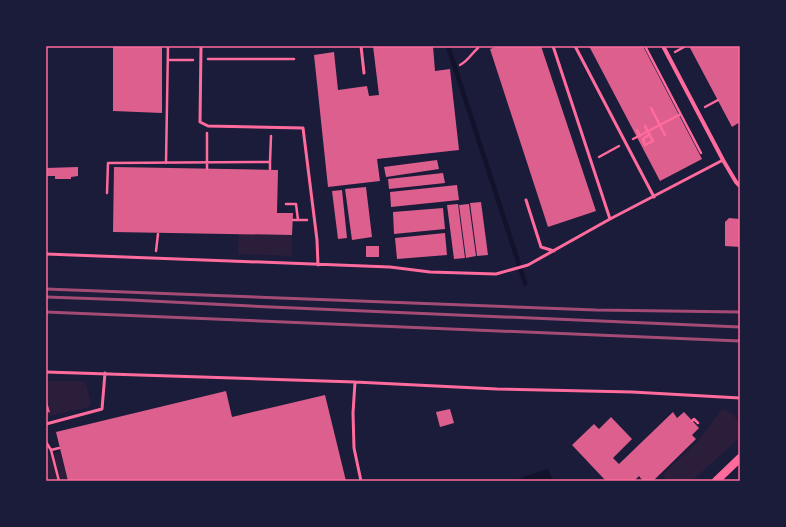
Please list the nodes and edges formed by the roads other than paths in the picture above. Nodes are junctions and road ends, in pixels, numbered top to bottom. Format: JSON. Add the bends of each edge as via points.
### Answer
{"nodes":[{"id":1,"x":201,"y":46,"type":"edge"},
{"id":2,"x":361,"y":46,"type":"edge"},
{"id":3,"x":553,"y":46,"type":"edge"},
{"id":4,"x":575,"y":46,"type":"edge"},
{"id":5,"x":663,"y":46,"type":"edge"},
{"id":6,"x":364,"y":73,"type":"dead end"},
{"id":7,"x":723,"y":160,"type":"junction"},
{"id":8,"x":740,"y":186,"type":"edge"},
{"id":9,"x":654,"y":197,"type":"junction"},
{"id":10,"x":526,"y":200,"type":"dead end"},
{"id":11,"x":610,"y":219,"type":"junction"},
{"id":12,"x":554,"y":251,"type":"junction"},
{"id":13,"x":46,"y":254,"type":"edge"},
{"id":14,"x":318,"y":265,"type":"junction"},
{"id":15,"x":46,"y":372,"type":"edge"},
{"id":16,"x":105,"y":373,"type":"junction"},
{"id":17,"x":355,"y":382,"type":"junction"},
{"id":18,"x":740,"y":398,"type":"edge"},
{"id":19,"x":46,"y":424,"type":"edge"},
{"id":20,"x":740,"y":458,"type":"edge"},
{"id":21,"x":361,"y":481,"type":"edge"},
{"id":22,"x":716,"y":481,"type":"edge"}],
"edges":[{"from":1,"to":14,"type":"lane","via":[[200,122],[208,126],[303,128]]},
{"from":2,"to":6,"type":"lane"},
{"from":3,"to":11,"type":"lane"},
{"from":4,"to":9,"type":"lane"},
{"from":5,"to":7,"type":"street"},
{"from":7,"to":8,"type":"street"},
{"from":7,"to":9,"type":"lane"},
{"from":9,"to":11,"type":"lane"},
{"from":10,"to":12,"type":"lane","via":[[541,247]]},
{"from":11,"to":12,"type":"lane"},
{"from":12,"to":14,"type":"lane","via":[[528,265],[496,274]]},
{"from":13,"to":14,"type":"lane"},
{"from":15,"to":16,"type":"lane"},
{"from":16,"to":17,"type":"lane"},
{"from":16,"to":19,"type":"lane","via":[[102,409]]},
{"from":17,"to":18,"type":"lane"},
{"from":17,"to":21,"type":"lane","via":[[354,448]]},
{"from":20,"to":22,"type":"main road"}]}
